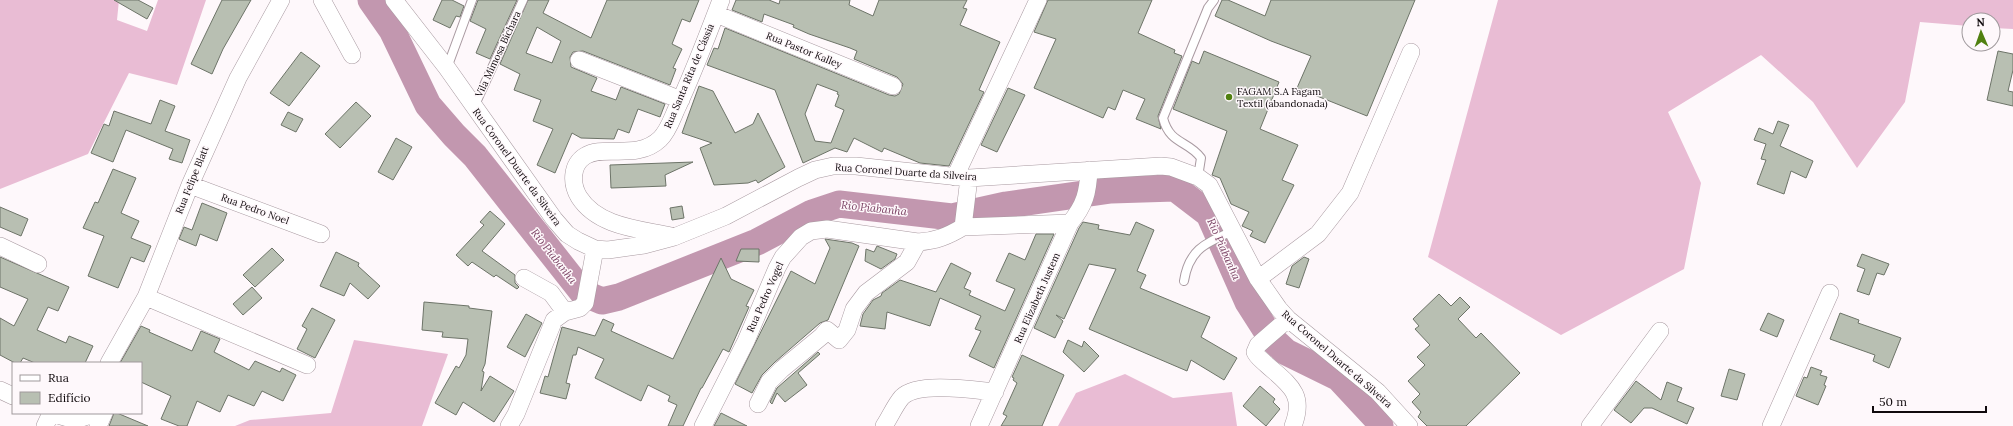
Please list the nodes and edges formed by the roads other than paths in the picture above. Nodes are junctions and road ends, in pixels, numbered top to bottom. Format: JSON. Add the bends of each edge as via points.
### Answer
{"nodes":[{"id":1,"x":281,"y":0,"type":"edge"},
{"id":2,"x":322,"y":0,"type":"edge"},
{"id":3,"x":394,"y":0,"type":"edge"},
{"id":4,"x":472,"y":0,"type":"edge"},
{"id":5,"x":523,"y":0,"type":"edge"},
{"id":6,"x":1038,"y":0,"type":"edge"},
{"id":7,"x":1214,"y":0,"type":"edge"},
{"id":8,"x":718,"y":7,"type":"edge"},
{"id":9,"x":1411,"y":52,"type":"dead end"},
{"id":10,"x":352,"y":55,"type":"dead end"},
{"id":11,"x":579,"y":60,"type":"dead end"},
{"id":12,"x":447,"y":68,"type":"junction"},
{"id":13,"x":892,"y":86,"type":"dead end"},
{"id":14,"x":681,"y":100,"type":"junction"},
{"id":15,"x":473,"y":108,"type":"junction"},
{"id":16,"x":1198,"y":177,"type":"junction"},
{"id":17,"x":1089,"y":178,"type":"junction"},
{"id":18,"x":964,"y":181,"type":"junction"},
{"id":19,"x":190,"y":185,"type":"junction"},
{"id":20,"x":1070,"y":222,"type":"junction"},
{"id":21,"x":964,"y":223,"type":"junction"},
{"id":22,"x":1228,"y":233,"type":"junction"},
{"id":23,"x":321,"y":234,"type":"dead end"},
{"id":24,"x":674,"y":237,"type":"junction"},
{"id":25,"x":918,"y":242,"type":"junction"},
{"id":26,"x":0,"y":246,"type":"edge"},
{"id":27,"x":595,"y":249,"type":"junction"},
{"id":28,"x":38,"y":264,"type":"dead end"},
{"id":29,"x":524,"y":278,"type":"dead end"},
{"id":30,"x":1258,"y":279,"type":"junction"},
{"id":31,"x":1184,"y":281,"type":"dead end"},
{"id":32,"x":1830,"y":294,"type":"dead end"},
{"id":33,"x":146,"y":297,"type":"junction"},
{"id":34,"x":565,"y":312,"type":"junction"},
{"id":35,"x":1282,"y":323,"type":"junction"},
{"id":36,"x":1660,"y":331,"type":"dead end"},
{"id":37,"x":110,"y":361,"type":"edge"},
{"id":38,"x":307,"y":366,"type":"dead end"},
{"id":39,"x":0,"y":390,"type":"edge"},
{"id":40,"x":996,"y":392,"type":"junction"},
{"id":41,"x":12,"y":396,"type":"edge"},
{"id":42,"x":758,"y":404,"type":"dead end"},
{"id":43,"x":51,"y":414,"type":"edge"},
{"id":44,"x":55,"y":414,"type":"edge"},
{"id":45,"x":102,"y":414,"type":"edge"},
{"id":46,"x":92,"y":419,"type":"edge"},
{"id":47,"x":45,"y":426,"type":"edge"},
{"id":48,"x":509,"y":426,"type":"edge"},
{"id":49,"x":702,"y":426,"type":"edge"},
{"id":50,"x":884,"y":426,"type":"edge"},
{"id":51,"x":979,"y":426,"type":"edge"},
{"id":52,"x":1293,"y":426,"type":"edge"},
{"id":53,"x":1409,"y":426,"type":"edge"},
{"id":54,"x":1590,"y":426,"type":"edge"},
{"id":55,"x":1771,"y":426,"type":"edge"}],
"edges":[{"from":1,"to":19,"type":"street","name":"Rua Felipe Blatt","via":[[238,78]]},
{"from":2,"to":10,"type":"street"},
{"from":3,"to":12,"type":"street","name":"Rua Coronel Duarte da Silveira"},
{"from":4,"to":12,"type":"lane"},
{"from":5,"to":15,"type":"lane","name":"Vila Mimosa Bichara"},
{"from":6,"to":18,"type":"street"},
{"from":7,"to":16,"type":"lane","via":[[1208,8],[1163,118],[1171,136],[1201,158]]},
{"from":8,"to":13,"type":"street","name":"Rua Pastor Kalley"},
{"from":8,"to":14,"type":"street","name":"Rua Santa Rita de Cássia"},
{"from":9,"to":30,"type":"street","via":[[1350,193],[1318,234]]},
{"from":11,"to":14,"type":"street"},
{"from":12,"to":15,"type":"street","name":"Rua Coronel Duarte da Silveira"},
{"from":14,"to":24,"type":"street","name":"Rua Santa Rita de Cássia","via":[[667,130],[652,145],[629,152],[586,156],[573,173],[579,196],[594,212],[612,222]]},
{"from":15,"to":27,"type":"street","name":"Rua Coronel Duarte da Silveira","via":[[554,220],[568,234]]},
{"from":16,"to":17,"type":"street","name":"Rua Coronel Duarte da Silveira","via":[[1161,166]]},
{"from":16,"to":22,"type":"street","name":"Rua Coronel Duarte da Silveira","via":[[1209,185]]},
{"from":17,"to":18,"type":"street","name":"Rua Coronel Duarte da Silveira"},
{"from":17,"to":20,"type":"street","name":"Rua Elizabeth Justem","via":[[1084,203]]},
{"from":18,"to":21,"type":"street"},
{"from":18,"to":24,"type":"street","name":"Rua Coronel Duarte da Silveira","via":[[856,166],[833,166],[815,170],[726,216]]},
{"from":19,"to":23,"type":"street","name":"Rua Pedro Noel"},
{"from":19,"to":33,"type":"street","name":"Rua Felipe Blatt"},
{"from":20,"to":21,"type":"street","name":"Rua Pedro Vogel"},
{"from":20,"to":40,"type":"street","name":"Rua Elizabeth Justem"},
{"from":21,"to":25,"type":"street","name":"Rua Pedro Vogel","via":[[949,236]]},
{"from":22,"to":30,"type":"street","name":"Rua Coronel Duarte da Silveira"},
{"from":22,"to":31,"type":"lane","via":[[1193,254],[1186,266]]},
{"from":24,"to":27,"type":"street","name":"Rua Coronel Duarte da Silveira","via":[[620,249]]},
{"from":25,"to":42,"type":"street","via":[[907,262],[866,293],[854,309],[847,330],[839,340],[827,330],[769,382]]},
{"from":25,"to":49,"type":"street","name":"Rua Pedro Vogel","via":[[827,229],[812,231],[801,237],[777,268],[746,341]]},
{"from":26,"to":28,"type":"street"},
{"from":27,"to":34,"type":"street","via":[[585,303],[580,308]]},
{"from":29,"to":34,"type":"street","via":[[551,293]]},
{"from":30,"to":35,"type":"street","name":"Rua Coronel Duarte da Silveira"},
{"from":32,"to":55,"type":"street"},
{"from":33,"to":37,"type":"street","name":"Rua Felipe Blatt"},
{"from":33,"to":38,"type":"street"},
{"from":34,"to":48,"type":"street","via":[[554,320]]},
{"from":35,"to":52,"type":"street","via":[[1255,350],[1256,355],[1293,387],[1298,406]]},
{"from":35,"to":53,"type":"street","name":"Rua Coronel Duarte da Silveira","via":[[1378,392]]},
{"from":36,"to":54,"type":"street"},
{"from":39,"to":41,"type":"street"},
{"from":40,"to":50,"type":"street","via":[[928,388],[913,390],[902,397]]},
{"from":40,"to":51,"type":"street","name":"Rua Elizabeth Justem"},
{"from":43,"to":47,"type":"street"},
{"from":44,"to":46,"type":"street","via":[[69,419]]},
{"from":45,"to":46,"type":"street"}]}
